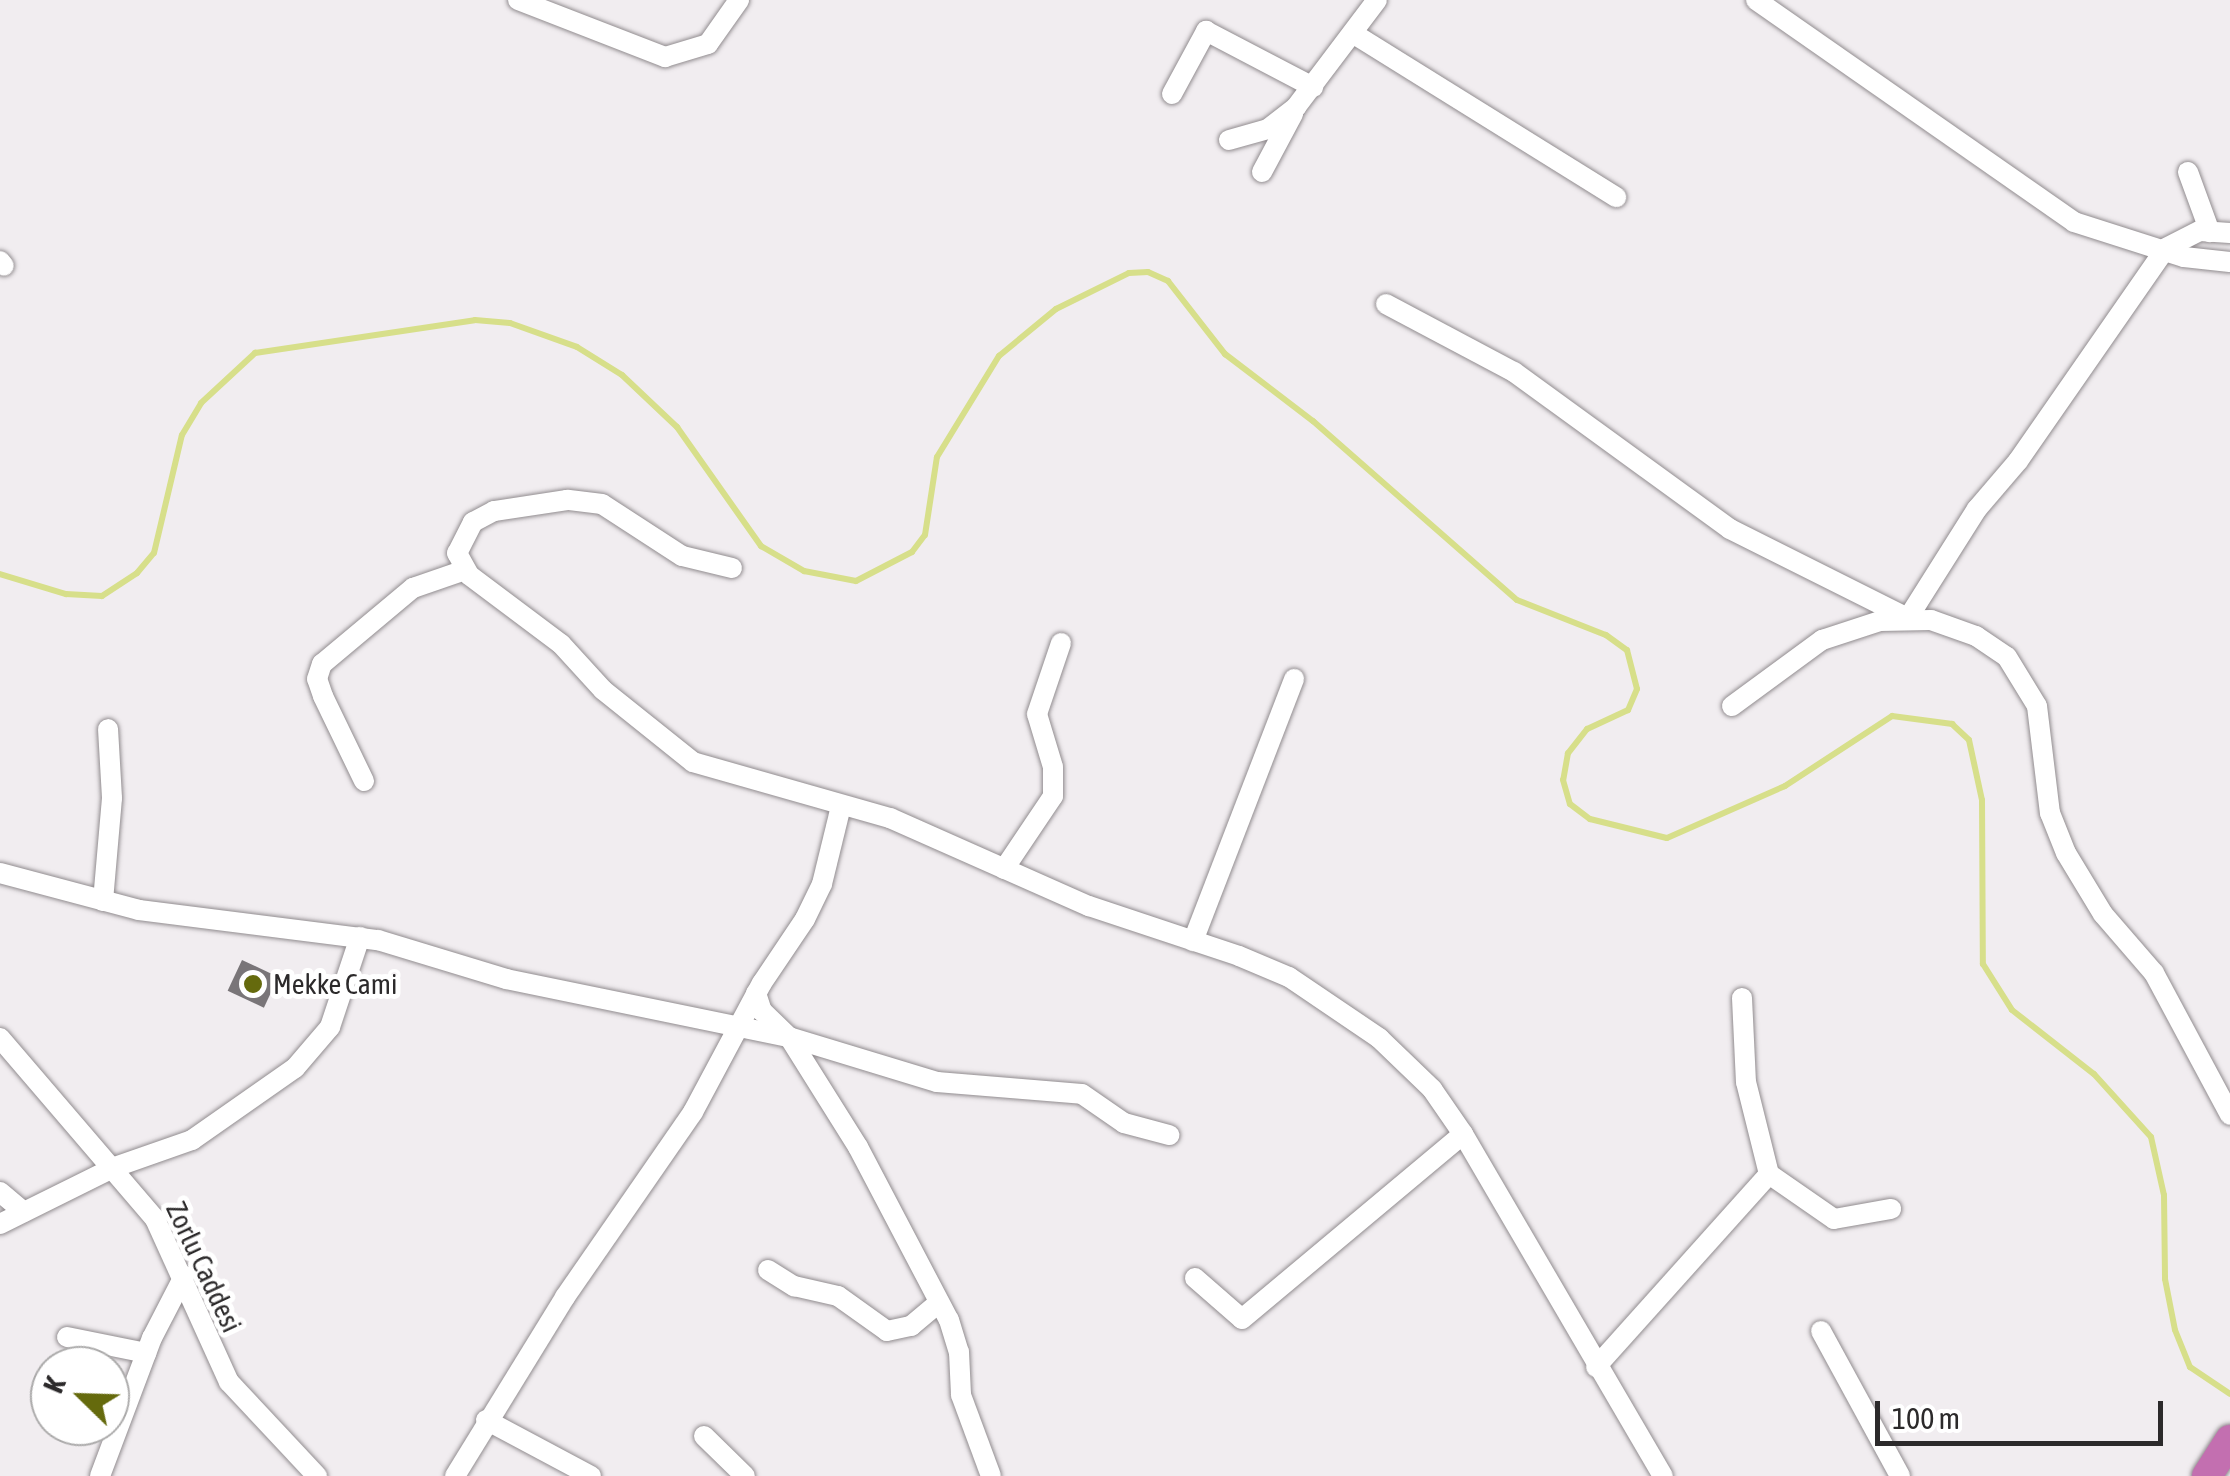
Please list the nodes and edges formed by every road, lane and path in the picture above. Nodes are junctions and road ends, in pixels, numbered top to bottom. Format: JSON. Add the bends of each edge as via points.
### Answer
{"nodes":[{"id":1,"x":518,"y":0,"type":"edge"},
{"id":2,"x":739,"y":0,"type":"edge"},
{"id":3,"x":1377,"y":0,"type":"edge"},
{"id":4,"x":1756,"y":0,"type":"edge"},
{"id":5,"x":1354,"y":34,"type":"junction"},
{"id":6,"x":1314,"y":87,"type":"junction"},
{"id":7,"x":1172,"y":94,"type":"dead end"},
{"id":8,"x":1296,"y":108,"type":"junction"},
{"id":9,"x":1229,"y":140,"type":"dead end"},
{"id":10,"x":1262,"y":172,"type":"dead end"},
{"id":11,"x":2188,"y":172,"type":"dead end"},
{"id":12,"x":1616,"y":197,"type":"dead end"},
{"id":13,"x":2220,"y":232,"type":"edge"},
{"id":14,"x":2166,"y":248,"type":"junction"},
{"id":15,"x":2230,"y":262,"type":"edge"},
{"id":16,"x":1386,"y":304,"type":"dead end"},
{"id":17,"x":732,"y":568,"type":"dead end"},
{"id":18,"x":465,"y":570,"type":"junction"},
{"id":19,"x":1908,"y":618,"type":"junction"},
{"id":20,"x":1061,"y":643,"type":"dead end"},
{"id":21,"x":1294,"y":679,"type":"dead end"},
{"id":22,"x":1732,"y":706,"type":"dead end"},
{"id":23,"x":108,"y":730,"type":"dead end"},
{"id":24,"x":364,"y":780,"type":"dead end"},
{"id":25,"x":840,"y":806,"type":"junction"},
{"id":26,"x":1004,"y":869,"type":"junction"},
{"id":27,"x":0,"y":872,"type":"edge"},
{"id":28,"x":103,"y":901,"type":"junction"},
{"id":29,"x":360,"y":937,"type":"junction"},
{"id":30,"x":1193,"y":940,"type":"junction"},
{"id":31,"x":756,"y":993,"type":"junction"},
{"id":32,"x":1742,"y":998,"type":"dead end"},
{"id":33,"x":738,"y":1027,"type":"junction"},
{"id":34,"x":789,"y":1037,"type":"junction"},
{"id":35,"x":0,"y":1038,"type":"edge"},
{"id":36,"x":2230,"y":1115,"type":"edge"},
{"id":37,"x":1463,"y":1134,"type":"junction"},
{"id":38,"x":1170,"y":1135,"type":"dead end"},
{"id":39,"x":115,"y":1167,"type":"junction"},
{"id":40,"x":1768,"y":1174,"type":"junction"},
{"id":41,"x":0,"y":1192,"type":"edge"},
{"id":42,"x":1891,"y":1209,"type":"dead end"},
{"id":43,"x":24,"y":1212,"type":"junction"},
{"id":44,"x":0,"y":1224,"type":"edge"},
{"id":45,"x":768,"y":1270,"type":"dead end"},
{"id":46,"x":184,"y":1276,"type":"junction"},
{"id":47,"x":1195,"y":1278,"type":"dead end"},
{"id":48,"x":938,"y":1302,"type":"junction"},
{"id":49,"x":1821,"y":1331,"type":"dead end"},
{"id":50,"x":67,"y":1337,"type":"dead end"},
{"id":51,"x":146,"y":1352,"type":"junction"},
{"id":52,"x":1596,"y":1367,"type":"junction"},
{"id":53,"x":486,"y":1420,"type":"junction"},
{"id":54,"x":704,"y":1436,"type":"dead end"},
{"id":55,"x":2230,"y":1440,"type":"edge"},
{"id":56,"x":100,"y":1476,"type":"edge"},
{"id":57,"x":317,"y":1476,"type":"edge"},
{"id":58,"x":455,"y":1476,"type":"edge"},
{"id":59,"x":591,"y":1476,"type":"edge"},
{"id":60,"x":745,"y":1476,"type":"edge"},
{"id":61,"x":991,"y":1476,"type":"edge"},
{"id":62,"x":1663,"y":1476,"type":"edge"},
{"id":63,"x":1900,"y":1476,"type":"edge"},
{"id":64,"x":2207,"y":1476,"type":"edge"}],
"edges":[{"from":1,"to":2,"type":"street","via":[[665,57],[708,44]]},
{"from":3,"to":5,"type":"street"},
{"from":4,"to":14,"type":"street","via":[[2074,222]]},
{"from":5,"to":6,"type":"street"},
{"from":5,"to":12,"type":"street"},
{"from":6,"to":7,"type":"street","via":[[1206,32]]},
{"from":6,"to":8,"type":"street"},
{"from":8,"to":9,"type":"street","via":[[1268,128]]},
{"from":8,"to":10,"type":"street"},
{"from":11,"to":13,"type":"street"},
{"from":13,"to":14,"type":"street","via":[[2179,237]]},
{"from":14,"to":15,"type":"street"},
{"from":14,"to":19,"type":"street","via":[[1968,522]]},
{"from":16,"to":19,"type":"street","via":[[1514,372],[1746,538]]},
{"from":17,"to":18,"type":"street","via":[[682,556],[602,504],[544,501],[473,522],[457,554]]},
{"from":18,"to":24,"type":"street","via":[[413,588],[322,664],[317,679],[323,696]]},
{"from":18,"to":25,"type":"street","via":[[693,762]]},
{"from":19,"to":22,"type":"street","via":[[1822,640]]},
{"from":19,"to":36,"type":"street","via":[[1976,636],[2007,657],[2027,683],[2037,706],[2050,813],[2066,853],[2103,914],[2154,972]]},
{"from":20,"to":26,"type":"street","via":[[1037,714],[1053,767],[1053,796]]},
{"from":21,"to":30,"type":"street"},
{"from":23,"to":28,"type":"street","via":[[112,798]]},
{"from":25,"to":26,"type":"street","via":[[939,836]]},
{"from":25,"to":31,"type":"street","via":[[814,902]]},
{"from":26,"to":30,"type":"street"},
{"from":27,"to":28,"type":"street"},
{"from":28,"to":29,"type":"street","via":[[182,918]]},
{"from":29,"to":33,"type":"street","via":[[506,979]]},
{"from":29,"to":39,"type":"street","via":[[342,999],[314,1053],[226,1121],[156,1156]]},
{"from":30,"to":37,"type":"street","via":[[1289,977],[1335,1006],[1413,1069]]},
{"from":31,"to":33,"type":"street"},
{"from":31,"to":34,"type":"street","via":[[762,1012]]},
{"from":32,"to":40,"type":"street","via":[[1746,1082]]},
{"from":33,"to":34,"type":"street"},
{"from":33,"to":53,"type":"street","via":[[692,1112]]},
{"from":34,"to":38,"type":"street","via":[[937,1082],[1082,1094],[1124,1123]]},
{"from":34,"to":48,"type":"street","via":[[858,1147]]},
{"from":35,"to":39,"type":"street","name":"Zorlu Caddesi"},
{"from":37,"to":47,"type":"street","via":[[1242,1318]]},
{"from":37,"to":52,"type":"street"},
{"from":39,"to":43,"type":"street"},
{"from":39,"to":46,"type":"street","name":"Zorlu Caddesi","via":[[155,1218]]},
{"from":40,"to":42,"type":"street","via":[[1834,1220]]},
{"from":40,"to":52,"type":"street"},
{"from":41,"to":43,"type":"street"},
{"from":43,"to":44,"type":"street"},
{"from":45,"to":48,"type":"street","via":[[794,1286],[838,1296],[887,1331],[911,1326]]},
{"from":46,"to":51,"type":"street"},
{"from":46,"to":57,"type":"street","name":"Zorlu Caddesi","via":[[229,1382]]},
{"from":48,"to":61,"type":"street","via":[[956,1337],[961,1395]]},
{"from":49,"to":63,"type":"street"},
{"from":50,"to":51,"type":"street"},
{"from":51,"to":56,"type":"street"},
{"from":52,"to":62,"type":"street"},
{"from":53,"to":58,"type":"street"},
{"from":53,"to":59,"type":"street"},
{"from":54,"to":60,"type":"street"},
{"from":55,"to":64,"type":"highway"}]}
